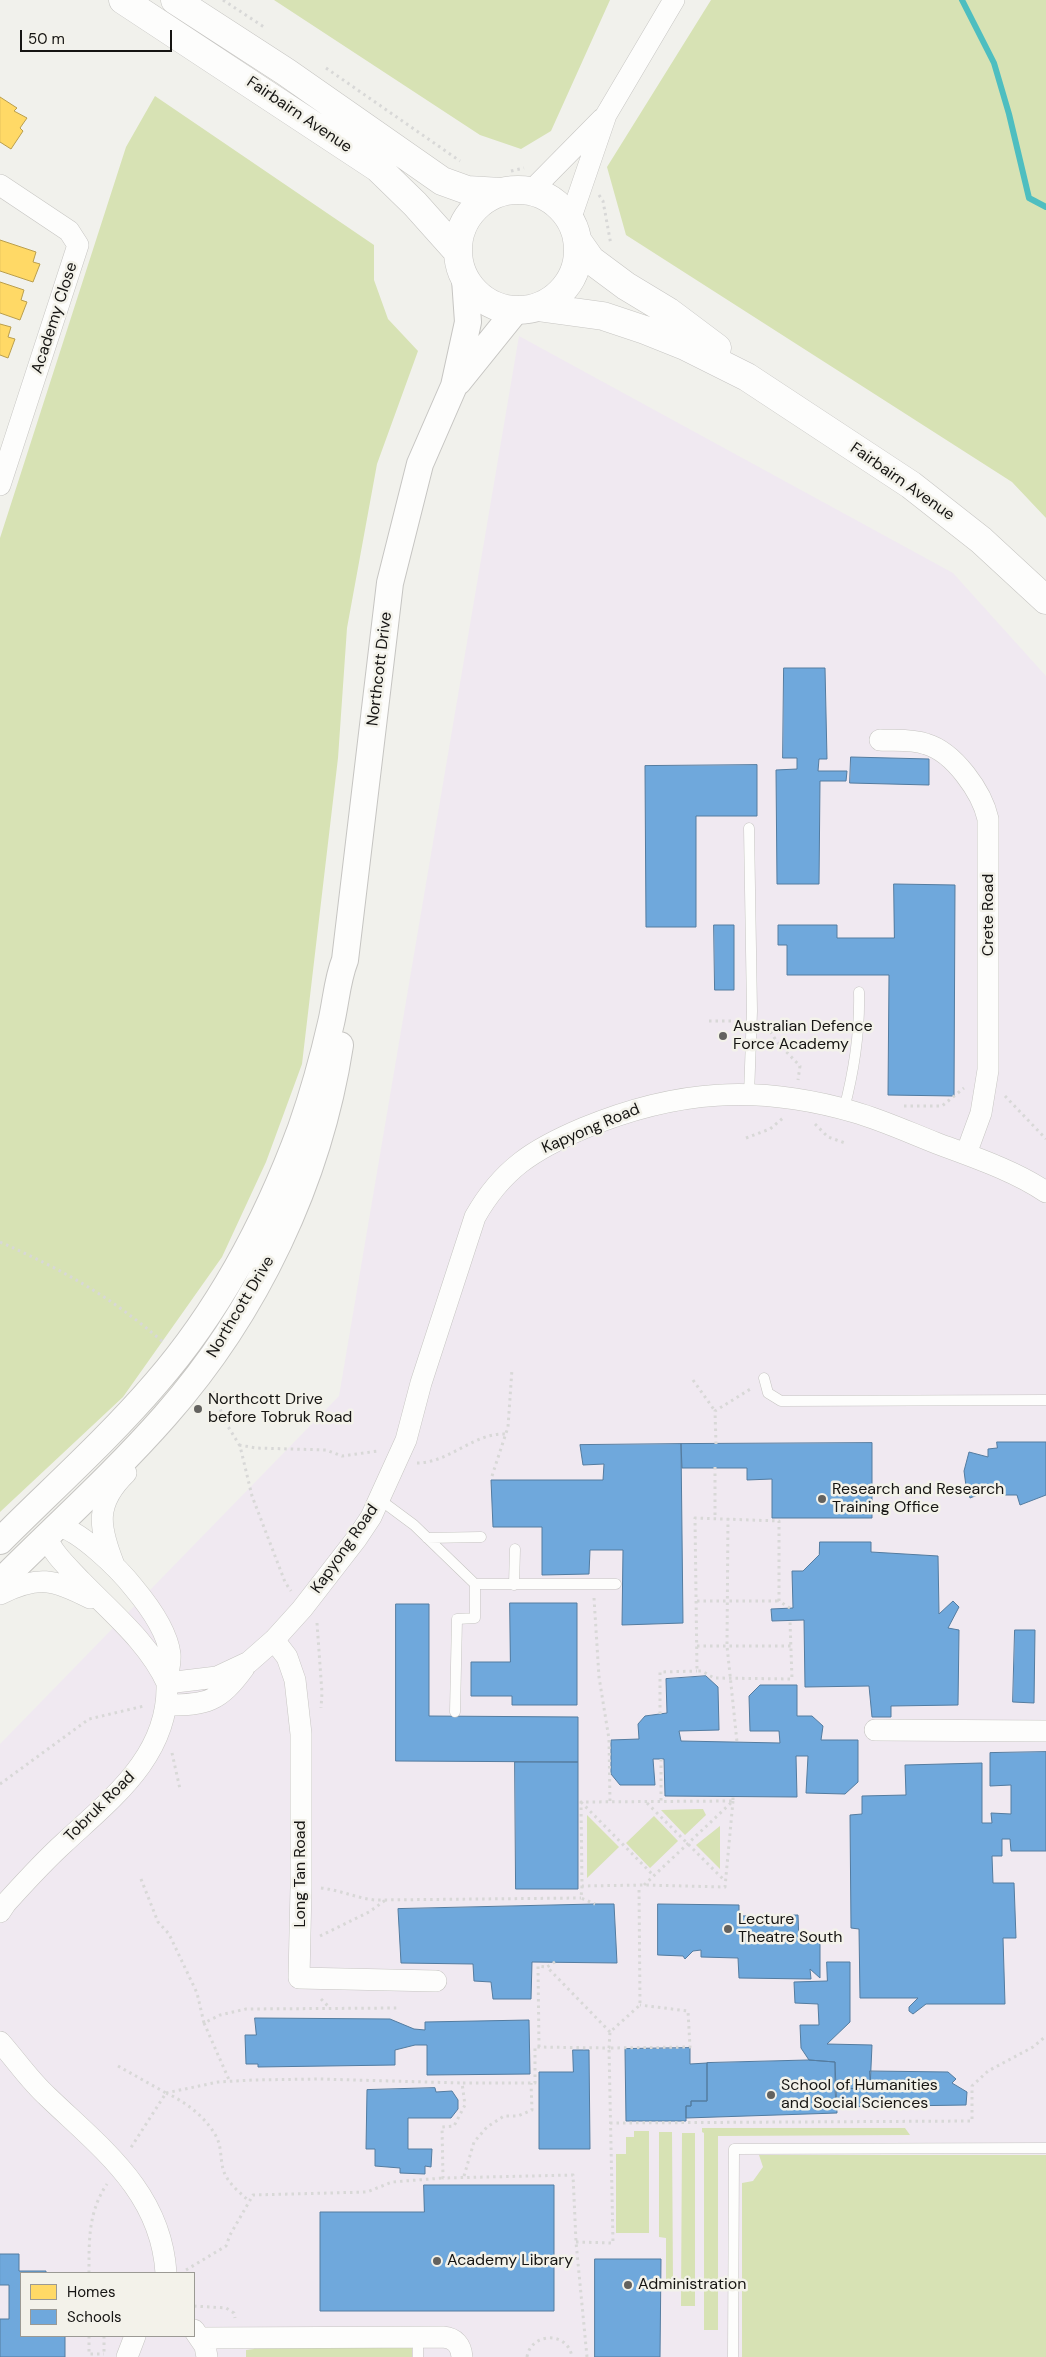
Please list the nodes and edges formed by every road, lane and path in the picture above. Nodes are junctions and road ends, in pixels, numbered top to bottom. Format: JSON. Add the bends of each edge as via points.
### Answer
{"nodes":[{"id":1,"x":123,"y":0,"type":"edge"},
{"id":2,"x":175,"y":0,"type":"edge"},
{"id":3,"x":223,"y":0,"type":"edge"},
{"id":4,"x":674,"y":0,"type":"edge"},
{"id":5,"x":265,"y":28,"type":"dead end"},
{"id":6,"x":323,"y":66,"type":"dead end"},
{"id":7,"x":606,"y":115,"type":"junction"},
{"id":8,"x":466,"y":165,"type":"dead end"},
{"id":9,"x":529,"y":179,"type":"junction"},
{"id":10,"x":502,"y":182,"type":"junction"},
{"id":11,"x":0,"y":185,"type":"edge"},
{"id":12,"x":574,"y":230,"type":"junction"},
{"id":13,"x":457,"y":251,"type":"junction"},
{"id":14,"x":465,"y":280,"type":"junction"},
{"id":15,"x":526,"y":309,"type":"junction"},
{"id":16,"x":747,"y":377,"type":"junction"},
{"id":17,"x":454,"y":386,"type":"junction"},
{"id":18,"x":0,"y":485,"type":"edge"},
{"id":19,"x":1046,"y":600,"type":"edge"},
{"id":20,"x":880,"y":740,"type":"dead end"},
{"id":21,"x":749,"y":828,"type":"dead end"},
{"id":22,"x":345,"y":960,"type":"junction"},
{"id":23,"x":859,"y":992,"type":"dead end"},
{"id":24,"x":709,"y":1020,"type":"dead end"},
{"id":25,"x":752,"y":1021,"type":"junction"},
{"id":26,"x":749,"y":1095,"type":"junction"},
{"id":27,"x":796,"y":1100,"type":"junction"},
{"id":28,"x":844,"y":1109,"type":"junction"},
{"id":29,"x":812,"y":1121,"type":"dead end"},
{"id":30,"x":746,"y":1138,"type":"dead end"},
{"id":31,"x":845,"y":1143,"type":"dead end"},
{"id":32,"x":966,"y":1154,"type":"junction"},
{"id":33,"x":1046,"y":1192,"type":"edge"},
{"id":34,"x":0,"y":1242,"type":"edge"},
{"id":35,"x":243,"y":1310,"type":"junction"},
{"id":36,"x":149,"y":1330,"type":"dead end"},
{"id":37,"x":512,"y":1369,"type":"dead end"},
{"id":38,"x":764,"y":1378,"type":"dead end"},
{"id":39,"x":693,"y":1380,"type":"dead end"},
{"id":40,"x":755,"y":1386,"type":"dead end"},
{"id":41,"x":215,"y":1394,"type":"dead end"},
{"id":42,"x":1046,"y":1400,"type":"edge"},
{"id":43,"x":714,"y":1411,"type":"junction"},
{"id":44,"x":506,"y":1434,"type":"junction"},
{"id":45,"x":238,"y":1444,"type":"junction"},
{"id":46,"x":716,"y":1444,"type":"dead end"},
{"id":47,"x":399,"y":1457,"type":"junction"},
{"id":48,"x":715,"y":1468,"type":"dead end"},
{"id":49,"x":492,"y":1476,"type":"dead end"},
{"id":50,"x":56,"y":1486,"type":"junction"},
{"id":51,"x":380,"y":1499,"type":"junction"},
{"id":52,"x":715,"y":1518,"type":"junction"},
{"id":53,"x":728,"y":1518,"type":"junction"},
{"id":54,"x":49,"y":1530,"type":"junction"},
{"id":55,"x":481,"y":1537,"type":"dead end"},
{"id":56,"x":427,"y":1538,"type":"junction"},
{"id":57,"x":0,"y":1541,"type":"edge"},
{"id":58,"x":516,"y":1549,"type":"dead end"},
{"id":59,"x":0,"y":1554,"type":"edge"},
{"id":60,"x":115,"y":1567,"type":"junction"},
{"id":61,"x":0,"y":1582,"type":"edge"},
{"id":62,"x":475,"y":1584,"type":"junction"},
{"id":63,"x":593,"y":1584,"type":"junction"},
{"id":64,"x":616,"y":1584,"type":"dead end"},
{"id":65,"x":514,"y":1585,"type":"junction"},
{"id":66,"x":0,"y":1594,"type":"edge"},
{"id":67,"x":727,"y":1601,"type":"junction"},
{"id":68,"x":697,"y":1602,"type":"junction"},
{"id":69,"x":779,"y":1602,"type":"junction"},
{"id":70,"x":106,"y":1606,"type":"junction"},
{"id":71,"x":790,"y":1608,"type":"dead end"},
{"id":72,"x":302,"y":1609,"type":"junction"},
{"id":73,"x":790,"y":1621,"type":"dead end"},
{"id":74,"x":274,"y":1640,"type":"junction"},
{"id":75,"x":697,"y":1646,"type":"junction"},
{"id":76,"x":726,"y":1646,"type":"junction"},
{"id":77,"x":791,"y":1646,"type":"junction"},
{"id":78,"x":249,"y":1662,"type":"junction"},
{"id":79,"x":697,"y":1671,"type":"junction"},
{"id":80,"x":729,"y":1678,"type":"junction"},
{"id":81,"x":167,"y":1683,"type":"junction"},
{"id":82,"x":167,"y":1704,"type":"junction"},
{"id":83,"x":455,"y":1712,"type":"dead end"},
{"id":84,"x":660,"y":1714,"type":"dead end"},
{"id":85,"x":875,"y":1730,"type":"dead end"},
{"id":86,"x":1046,"y":1731,"type":"edge"},
{"id":87,"x":737,"y":1742,"type":"dead end"},
{"id":88,"x":172,"y":1750,"type":"dead end"},
{"id":89,"x":661,"y":1760,"type":"dead end"},
{"id":90,"x":0,"y":1784,"type":"edge"},
{"id":91,"x":180,"y":1789,"type":"dead end"},
{"id":92,"x":734,"y":1796,"type":"dead end"},
{"id":93,"x":733,"y":1801,"type":"junction"},
{"id":94,"x":581,"y":1802,"type":"junction"},
{"id":95,"x":610,"y":1802,"type":"junction"},
{"id":96,"x":647,"y":1802,"type":"junction"},
{"id":97,"x":662,"y":1802,"type":"junction"},
{"id":98,"x":688,"y":1843,"type":"junction"},
{"id":99,"x":654,"y":1876,"type":"junction"},
{"id":100,"x":141,"y":1878,"type":"dead end"},
{"id":101,"x":724,"y":1880,"type":"junction"},
{"id":102,"x":644,"y":1885,"type":"junction"},
{"id":103,"x":582,"y":1886,"type":"junction"},
{"id":104,"x":639,"y":1886,"type":"junction"},
{"id":105,"x":314,"y":1888,"type":"dead end"},
{"id":106,"x":581,"y":1898,"type":"junction"},
{"id":107,"x":595,"y":1904,"type":"dead end"},
{"id":108,"x":0,"y":1912,"type":"edge"},
{"id":109,"x":555,"y":1962,"type":"dead end"},
{"id":110,"x":547,"y":1967,"type":"junction"},
{"id":111,"x":436,"y":1981,"type":"dead end"},
{"id":112,"x":640,"y":2005,"type":"junction"},
{"id":113,"x":400,"y":2008,"type":"dead end"},
{"id":114,"x":204,"y":2023,"type":"junction"},
{"id":115,"x":610,"y":2032,"type":"junction"},
{"id":116,"x":1046,"y":2036,"type":"edge"},
{"id":117,"x":0,"y":2042,"type":"edge"},
{"id":118,"x":539,"y":2047,"type":"junction"},
{"id":119,"x":609,"y":2048,"type":"junction"},
{"id":120,"x":230,"y":2082,"type":"junction"},
{"id":121,"x":462,"y":2083,"type":"junction"},
{"id":122,"x":531,"y":2083,"type":"junction"},
{"id":123,"x":610,"y":2123,"type":"junction"},
{"id":124,"x":1046,"y":2148,"type":"edge"},
{"id":125,"x":464,"y":2176,"type":"junction"},
{"id":126,"x":443,"y":2178,"type":"junction"},
{"id":127,"x":249,"y":2201,"type":"junction"},
{"id":128,"x":576,"y":2242,"type":"junction"},
{"id":129,"x":166,"y":2272,"type":"edge"},
{"id":130,"x":184,"y":2272,"type":"edge"},
{"id":131,"x":89,"y":2337,"type":"edge"},
{"id":132,"x":104,"y":2337,"type":"edge"},
{"id":133,"x":134,"y":2337,"type":"edge"},
{"id":134,"x":201,"y":2342,"type":"edge"},
{"id":135,"x":418,"y":2347,"type":"edge"},
{"id":136,"x":104,"y":2356,"type":"edge"},
{"id":137,"x":127,"y":2357,"type":"edge"},
{"id":138,"x":462,"y":2357,"type":"edge"},
{"id":139,"x":527,"y":2357,"type":"edge"},
{"id":140,"x":572,"y":2357,"type":"edge"},
{"id":141,"x":587,"y":2357,"type":"edge"},
{"id":142,"x":734,"y":2357,"type":"edge"}],
"edges":[{"from":1,"to":13,"type":"main road","name":"Fairbairn Avenue","via":[[378,168]]},
{"from":2,"to":10,"type":"main road","name":"Fairbairn Avenue","via":[[286,72],[442,181],[467,190]]},
{"from":3,"to":5,"type":"path"},
{"from":4,"to":7,"type":"street"},
{"from":6,"to":8,"type":"path"},
{"from":7,"to":9,"type":"street"},
{"from":7,"to":12,"type":"street"},
{"from":9,"to":10,"type":"path"},
{"from":9,"to":10,"type":"main road","via":[[516,190]]},
{"from":9,"to":12,"type":"main road","via":[[560,207]]},
{"from":10,"to":13,"type":"main road","via":[[469,214],[460,231]]},
{"from":11,"to":18,"type":"street","name":"Academy Close","via":[[69,231],[78,245]]},
{"from":12,"to":15,"type":"main road","via":[[578,257],[565,288],[552,300]]},
{"from":12,"to":16,"type":"main road","name":"Fairbairn Avenue","via":[[591,260],[728,356]]},
{"from":13,"to":14,"type":"main road"},
{"from":14,"to":15,"type":"main road","via":[[478,295],[496,306]]},
{"from":14,"to":17,"type":"street","name":"Northcott Drive","via":[[468,322]]},
{"from":15,"to":16,"type":"main road","name":"Fairbairn Avenue","via":[[603,316],[685,346]]},
{"from":15,"to":17,"type":"street","name":"Northcott Drive"},
{"from":16,"to":19,"type":"main road","name":"Fairbairn Avenue","via":[[911,485],[982,540]]},
{"from":17,"to":22,"type":"street","name":"Northcott Drive","via":[[420,464],[390,583]]},
{"from":20,"to":32,"type":"street","name":"Crete Road","via":[[922,742],[941,752],[974,786],[988,819],[988,1070],[982,1113]]},
{"from":21,"to":25,"type":"lane"},
{"from":22,"to":35,"type":"street","name":"Northcott Drive","via":[[346,1010],[325,1121],[280,1241]]},
{"from":22,"to":50,"type":"street","name":"Northcott Drive","via":[[301,1128],[247,1252],[219,1299],[157,1382]]},
{"from":23,"to":28,"type":"lane","via":[[853,1072]]},
{"from":24,"to":25,"type":"path"},
{"from":25,"to":26,"type":"lane"},
{"from":25,"to":27,"type":"path","via":[[764,1022],[777,1042],[800,1066]]},
{"from":26,"to":27,"type":"street","name":"Kapyong Road"},
{"from":26,"to":47,"type":"street","name":"Kapyong Road","via":[[712,1094],[631,1110],[540,1149],[506,1173],[487,1195],[467,1236]]},
{"from":27,"to":28,"type":"street","name":"Kapyong Road"},
{"from":27,"to":30,"type":"path","via":[[793,1118],[782,1118],[770,1129]]},
{"from":28,"to":32,"type":"street","name":"Kapyong Road"},
{"from":29,"to":31,"type":"path","via":[[828,1137]]},
{"from":32,"to":33,"type":"street","name":"Kapyong Road"},
{"from":34,"to":36,"type":"path","via":[[71,1276],[113,1301]]},
{"from":35,"to":54,"type":"street","name":"Northcott Drive","via":[[199,1375],[166,1416]]},
{"from":35,"to":60,"type":"street","via":[[228,1352],[213,1374],[176,1421],[109,1493],[101,1524]]},
{"from":37,"to":44,"type":"path"},
{"from":38,"to":42,"type":"lane","via":[[768,1393],[781,1401]]},
{"from":39,"to":43,"type":"path"},
{"from":40,"to":43,"type":"path"},
{"from":41,"to":45,"type":"path","via":[[224,1420]]},
{"from":43,"to":46,"type":"path"},
{"from":44,"to":47,"type":"path","via":[[495,1434],[421,1463]]},
{"from":44,"to":49,"type":"path"},
{"from":45,"to":47,"type":"path","via":[[256,1448],[326,1450],[342,1456],[378,1451]]},
{"from":45,"to":72,"type":"path","via":[[252,1496],[285,1582]]},
{"from":47,"to":51,"type":"street","name":"Kapyong Road"},
{"from":48,"to":52,"type":"path"},
{"from":50,"to":54,"type":"street","via":[[46,1505]]},
{"from":50,"to":57,"type":"street","name":"Northcott Drive"},
{"from":51,"to":56,"type":"lane"},
{"from":51,"to":72,"type":"street","name":"Kapyong Road","via":[[357,1538]]},
{"from":52,"to":53,"type":"path"},
{"from":52,"to":68,"type":"path","via":[[695,1518]]},
{"from":53,"to":67,"type":"path"},
{"from":53,"to":69,"type":"path","via":[[779,1521]]},
{"from":54,"to":59,"type":"street","via":[[26,1534]]},
{"from":54,"to":60,"type":"street","name":"Tobruk Road","via":[[72,1531]]},
{"from":54,"to":61,"type":"street","name":"Northcott Drive"},
{"from":54,"to":70,"type":"street","via":[[61,1561]]},
{"from":55,"to":56,"type":"lane"},
{"from":56,"to":62,"type":"lane"},
{"from":58,"to":65,"type":"lane"},
{"from":60,"to":81,"type":"street","name":"Tobruk Road","via":[[147,1604],[165,1637],[170,1658]]},
{"from":62,"to":65,"type":"lane"},
{"from":62,"to":83,"type":"lane","via":[[475,1618],[457,1619]]},
{"from":63,"to":64,"type":"lane"},
{"from":63,"to":65,"type":"lane"},
{"from":63,"to":95,"type":"path","via":[[599,1677],[609,1740]]},
{"from":66,"to":70,"type":"street","via":[[24,1583],[43,1580],[69,1587]]},
{"from":67,"to":68,"type":"path"},
{"from":67,"to":69,"type":"path"},
{"from":67,"to":76,"type":"path"},
{"from":68,"to":75,"type":"path"},
{"from":69,"to":71,"type":"path"},
{"from":70,"to":81,"type":"street","via":[[150,1654]]},
{"from":72,"to":74,"type":"street","name":"Kapyong Road"},
{"from":73,"to":77,"type":"path"},
{"from":74,"to":78,"type":"street","name":"Kapyong Road"},
{"from":74,"to":111,"type":"street","name":"Long Tan Road","via":[[287,1657],[295,1680],[301,1734],[299,1978]]},
{"from":75,"to":76,"type":"path"},
{"from":75,"to":79,"type":"path"},
{"from":76,"to":77,"type":"path"},
{"from":76,"to":80,"type":"path"},
{"from":77,"to":80,"type":"path","via":[[792,1680]]},
{"from":78,"to":81,"type":"street","name":"Kapyong Road","via":[[217,1677]]},
{"from":78,"to":82,"type":"street","name":"Kapyong Road","via":[[214,1699],[193,1704]]},
{"from":79,"to":80,"type":"path","via":[[714,1678]]},
{"from":79,"to":84,"type":"path","via":[[660,1672]]},
{"from":80,"to":87,"type":"path"},
{"from":81,"to":82,"type":"street","name":"Tobruk Road"},
{"from":82,"to":90,"type":"path","via":[[151,1704],[89,1719]]},
{"from":82,"to":108,"type":"street","name":"Tobruk Road","via":[[149,1753],[133,1777],[48,1859]]},
{"from":85,"to":86,"type":"street"},
{"from":88,"to":91,"type":"path"},
{"from":89,"to":97,"type":"path"},
{"from":92,"to":93,"type":"path"},
{"from":93,"to":97,"type":"path"},
{"from":93,"to":98,"type":"path"},
{"from":93,"to":101,"type":"path"},
{"from":94,"to":95,"type":"path"},
{"from":94,"to":99,"type":"path"},
{"from":94,"to":103,"type":"path"},
{"from":95,"to":96,"type":"path"},
{"from":96,"to":97,"type":"path"},
{"from":96,"to":98,"type":"path"},
{"from":98,"to":99,"type":"path"},
{"from":98,"to":101,"type":"path"},
{"from":99,"to":102,"type":"path"},
{"from":100,"to":114,"type":"path","via":[[158,1922],[169,1934],[197,1994]]},
{"from":101,"to":102,"type":"path","via":[[725,1887]]},
{"from":102,"to":104,"type":"path"},
{"from":103,"to":104,"type":"path"},
{"from":103,"to":106,"type":"path"},
{"from":104,"to":112,"type":"path"},
{"from":105,"to":106,"type":"path","via":[[375,1900]]},
{"from":106,"to":107,"type":"path"},
{"from":109,"to":110,"type":"path"},
{"from":110,"to":115,"type":"path"},
{"from":110,"to":118,"type":"path","via":[[538,1966]]},
{"from":112,"to":115,"type":"path"},
{"from":112,"to":119,"type":"path","via":[[688,2012],[690,2047]]},
{"from":113,"to":114,"type":"path","via":[[246,2009],[220,2014]]},
{"from":114,"to":120,"type":"path"},
{"from":115,"to":119,"type":"path"},
{"from":116,"to":123,"type":"path","via":[[1033,2047],[988,2071],[972,2086],[972,2121]]},
{"from":117,"to":129,"type":"street","via":[[46,2096],[135,2186],[160,2232]]},
{"from":118,"to":119,"type":"path"},
{"from":118,"to":122,"type":"path","via":[[535,2047],[535,2083]]},
{"from":119,"to":123,"type":"path"},
{"from":120,"to":121,"type":"path","via":[[319,2079]]},
{"from":120,"to":127,"type":"path","via":[[194,2085],[166,2092],[183,2100],[210,2128],[217,2138],[224,2172]]},
{"from":121,"to":122,"type":"path"},
{"from":121,"to":126,"type":"path","via":[[465,2105],[454,2126],[442,2127]]},
{"from":122,"to":125,"type":"path","via":[[532,2110],[518,2116],[504,2116],[487,2127],[474,2142]]},
{"from":123,"to":128,"type":"path","via":[[612,2243]]},
{"from":124,"to":142,"type":"lane","via":[[734,2149]]},
{"from":125,"to":126,"type":"path"},
{"from":125,"to":128,"type":"path","via":[[573,2175]]},
{"from":126,"to":127,"type":"path","via":[[392,2182],[367,2192],[253,2195]]},
{"from":127,"to":130,"type":"path","via":[[226,2246]]},
{"from":128,"to":141,"type":"path"},
{"from":131,"to":136,"type":"path","via":[[89,2354]]},
{"from":132,"to":136,"type":"path"},
{"from":133,"to":137,"type":"street"},
{"from":134,"to":135,"type":"street"},
{"from":135,"to":138,"type":"street","via":[[452,2339],[459,2345]]},
{"from":139,"to":140,"type":"path","via":[[536,2341],[550,2337],[563,2341]]}]}
